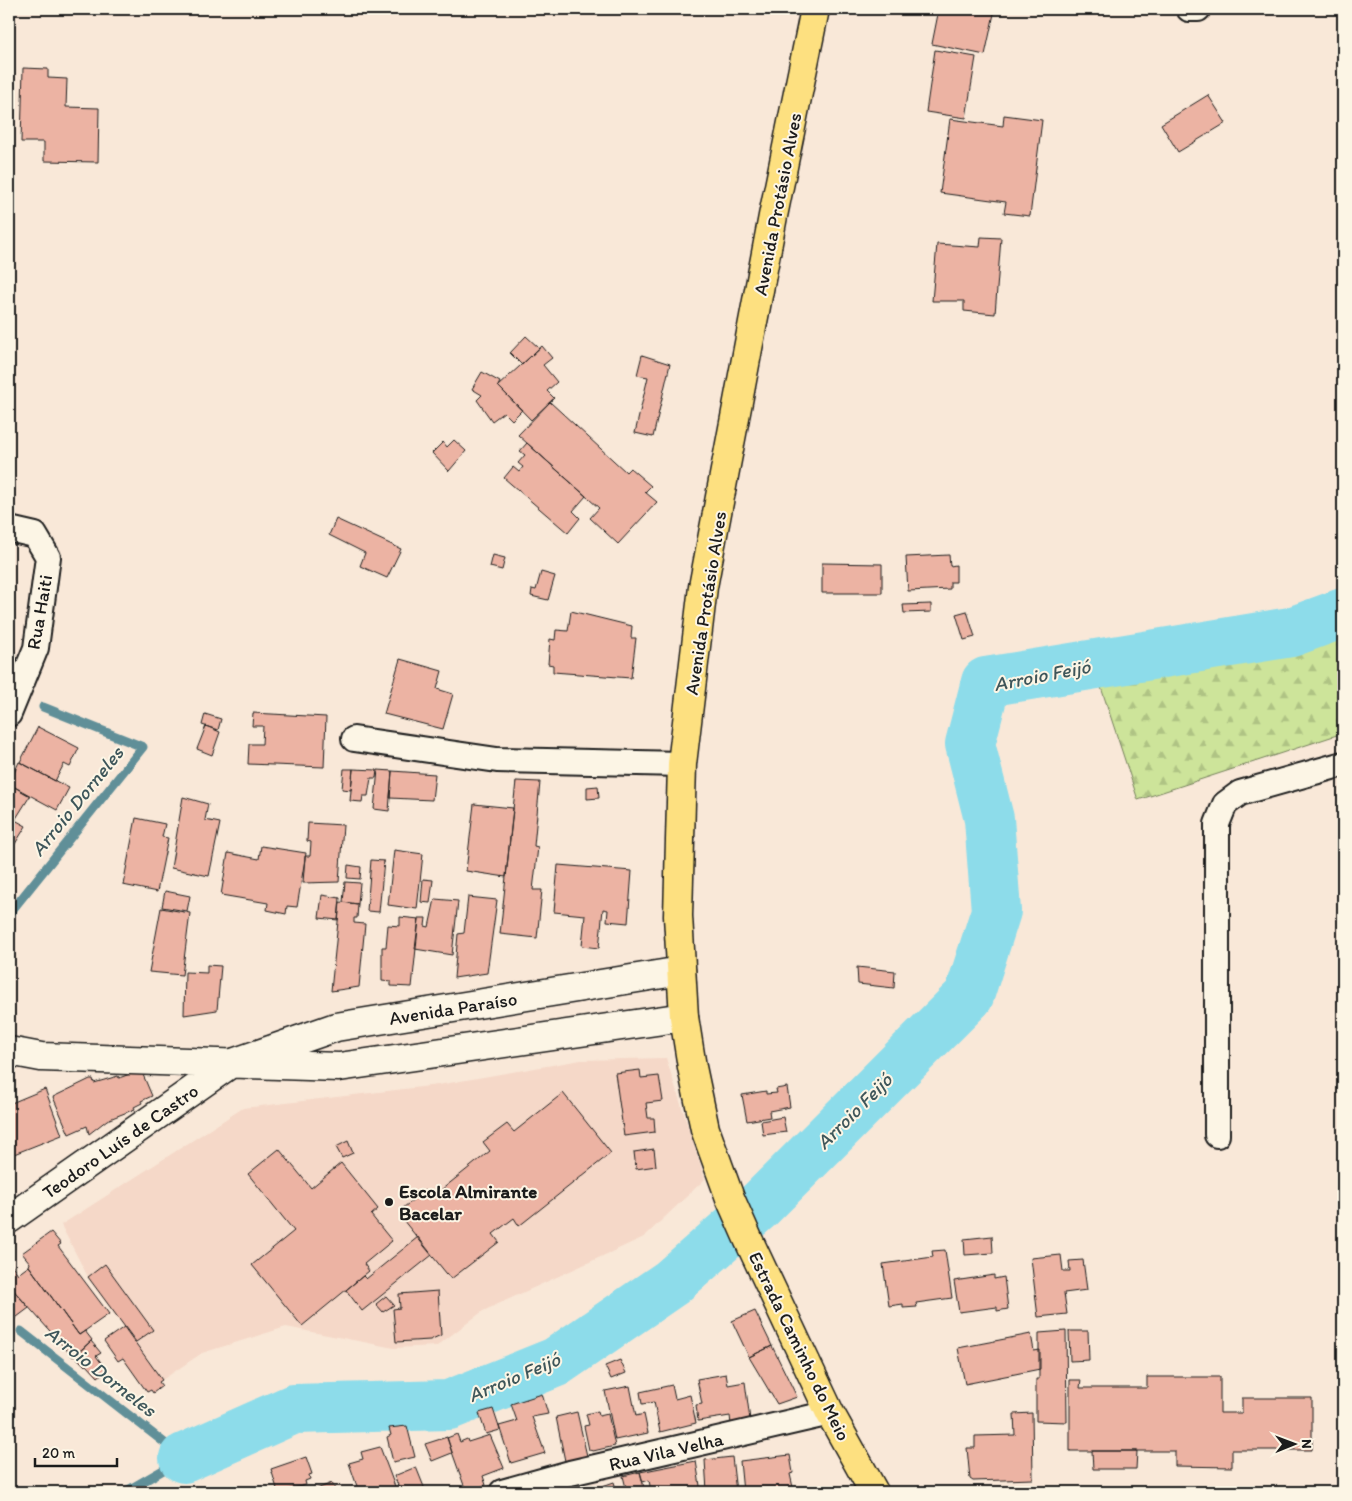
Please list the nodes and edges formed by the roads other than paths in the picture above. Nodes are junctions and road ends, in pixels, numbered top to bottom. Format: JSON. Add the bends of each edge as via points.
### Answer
{"nodes":[{"id":1,"x":816,"y":9,"type":"edge"},
{"id":2,"x":1188,"y":9,"type":"edge"},
{"id":3,"x":1198,"y":9,"type":"edge"},
{"id":4,"x":9,"y":529,"type":"edge"},
{"id":5,"x":9,"y":714,"type":"edge"},
{"id":6,"x":354,"y":739,"type":"dead end"},
{"id":7,"x":682,"y":764,"type":"junction"},
{"id":8,"x":1343,"y":764,"type":"edge"},
{"id":9,"x":681,"y":972,"type":"junction"},
{"id":10,"x":684,"y":1017,"type":"junction"},
{"id":11,"x":9,"y":1052,"type":"edge"},
{"id":12,"x":230,"y":1064,"type":"junction"},
{"id":13,"x":1217,"y":1135,"type":"dead end"},
{"id":14,"x":730,"y":1198,"type":"joint"},
{"id":15,"x":9,"y":1218,"type":"edge"},
{"id":16,"x":830,"y":1414,"type":"junction"},
{"id":17,"x":502,"y":1492,"type":"edge"},
{"id":18,"x":874,"y":1492,"type":"edge"}],
"edges":[{"from":1,"to":7,"type":"main road","name":"Avenida Protásio Alves","via":[[771,226],[703,587]]},
{"from":2,"to":3,"type":"street"},
{"from":4,"to":5,"type":"street","name":"Rua Haiti","via":[[35,535],[48,557],[36,648]]},
{"from":6,"to":7,"type":"street","via":[[498,760]]},
{"from":7,"to":9,"type":"main road","name":"Avenida Protásio Alves","via":[[678,916]]},
{"from":8,"to":13,"type":"street","via":[[1240,793],[1224,804],[1217,824]]},
{"from":9,"to":10,"type":"main road","name":"Avenida Protásio Alves"},
{"from":9,"to":12,"type":"main road","name":"Avenida Paraíso","via":[[336,1027]]},
{"from":10,"to":12,"type":"main road","name":"Avenida Paraíso","via":[[339,1067]]},
{"from":10,"to":14,"type":"main road","name":"Avenida Protásio Alves","via":[[706,1129]]},
{"from":11,"to":12,"type":"main road","name":"Avenida Paraíso","via":[[40,1057]]},
{"from":12,"to":15,"type":"main road","name":"Teodoro Luís de Castro"},
{"from":14,"to":16,"type":"main road","name":"Estrada Caminho do Meio"},
{"from":16,"to":17,"type":"street","name":"Rua Vila Velha","via":[[570,1473]]},
{"from":16,"to":18,"type":"main road","name":"Estrada Caminho do Meio"}]}
